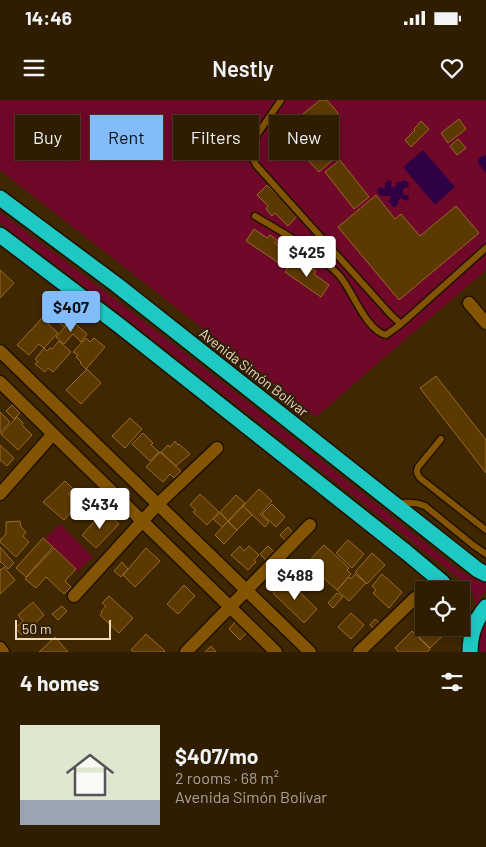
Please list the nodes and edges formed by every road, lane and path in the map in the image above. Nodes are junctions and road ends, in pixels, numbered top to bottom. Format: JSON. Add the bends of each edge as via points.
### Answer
{"nodes":[{"id":1,"x":281,"y":100,"type":"edge"},
{"id":2,"x":0,"y":198,"type":"edge"},
{"id":3,"x":255,"y":216,"type":"dead end"},
{"id":4,"x":0,"y":236,"type":"edge"},
{"id":5,"x":486,"y":248,"type":"edge"},
{"id":6,"x":469,"y":303,"type":"dead end"},
{"id":7,"x":486,"y":323,"type":"edge"},
{"id":8,"x":402,"y":324,"type":"junction"},
{"id":9,"x":0,"y":351,"type":"edge"},
{"id":10,"x":0,"y":382,"type":"edge"},
{"id":11,"x":53,"y":434,"type":"junction"},
{"id":12,"x":441,"y":439,"type":"dead end"},
{"id":13,"x":217,"y":448,"type":"dead end"},
{"id":14,"x":0,"y":494,"type":"edge"},
{"id":15,"x":158,"y":504,"type":"junction"},
{"id":16,"x":395,"y":504,"type":"junction"},
{"id":17,"x":142,"y":521,"type":"junction"},
{"id":18,"x":310,"y":526,"type":"dead end"},
{"id":19,"x":486,"y":530,"type":"edge"},
{"id":20,"x":486,"y":554,"type":"edge"},
{"id":21,"x":486,"y":574,"type":"edge"},
{"id":22,"x":441,"y":581,"type":"edge"},
{"id":23,"x":245,"y":590,"type":"junction"},
{"id":24,"x":74,"y":596,"type":"dead end"},
{"id":25,"x":415,"y":598,"type":"dead end"},
{"id":26,"x":230,"y":606,"type":"junction"},
{"id":27,"x":486,"y":608,"type":"edge"},
{"id":28,"x":471,"y":634,"type":"joint"},
{"id":29,"x":0,"y":648,"type":"edge"},
{"id":30,"x":3,"y":652,"type":"edge"},
{"id":31,"x":186,"y":652,"type":"edge"},
{"id":32,"x":276,"y":652,"type":"edge"},
{"id":33,"x":310,"y":652,"type":"edge"},
{"id":34,"x":359,"y":652,"type":"edge"},
{"id":35,"x":470,"y":652,"type":"edge"}],
"edges":[{"from":1,"to":8,"type":"lane","via":[[252,142],[250,154]]},
{"from":2,"to":16,"type":"highway","name":"Avenida Simón Bolívar","via":[[117,285]]},
{"from":3,"to":8,"type":"lane","via":[[307,248],[338,273],[369,322],[379,332],[386,335]]},
{"from":4,"to":22,"type":"highway","via":[[120,326]]},
{"from":5,"to":8,"type":"lane"},
{"from":6,"to":7,"type":"street"},
{"from":9,"to":15,"type":"street"},
{"from":10,"to":11,"type":"street"},
{"from":11,"to":14,"type":"street"},
{"from":11,"to":17,"type":"street"},
{"from":12,"to":19,"type":"lane","via":[[418,468],[417,474]]},
{"from":13,"to":15,"type":"street"},
{"from":15,"to":17,"type":"street"},
{"from":15,"to":23,"type":"street"},
{"from":16,"to":20,"type":"lane","via":[[410,502],[424,506]]},
{"from":16,"to":21,"type":"highway","name":"Avenida Simón Bolívar"},
{"from":17,"to":24,"type":"street"},
{"from":17,"to":26,"type":"street"},
{"from":18,"to":23,"type":"street"},
{"from":23,"to":26,"type":"street"},
{"from":23,"to":33,"type":"street"},
{"from":25,"to":34,"type":"street"},
{"from":26,"to":31,"type":"street"},
{"from":26,"to":32,"type":"street"},
{"from":27,"to":28,"type":"highway"},
{"from":28,"to":35,"type":"highway"},
{"from":29,"to":30,"type":"street"}]}
